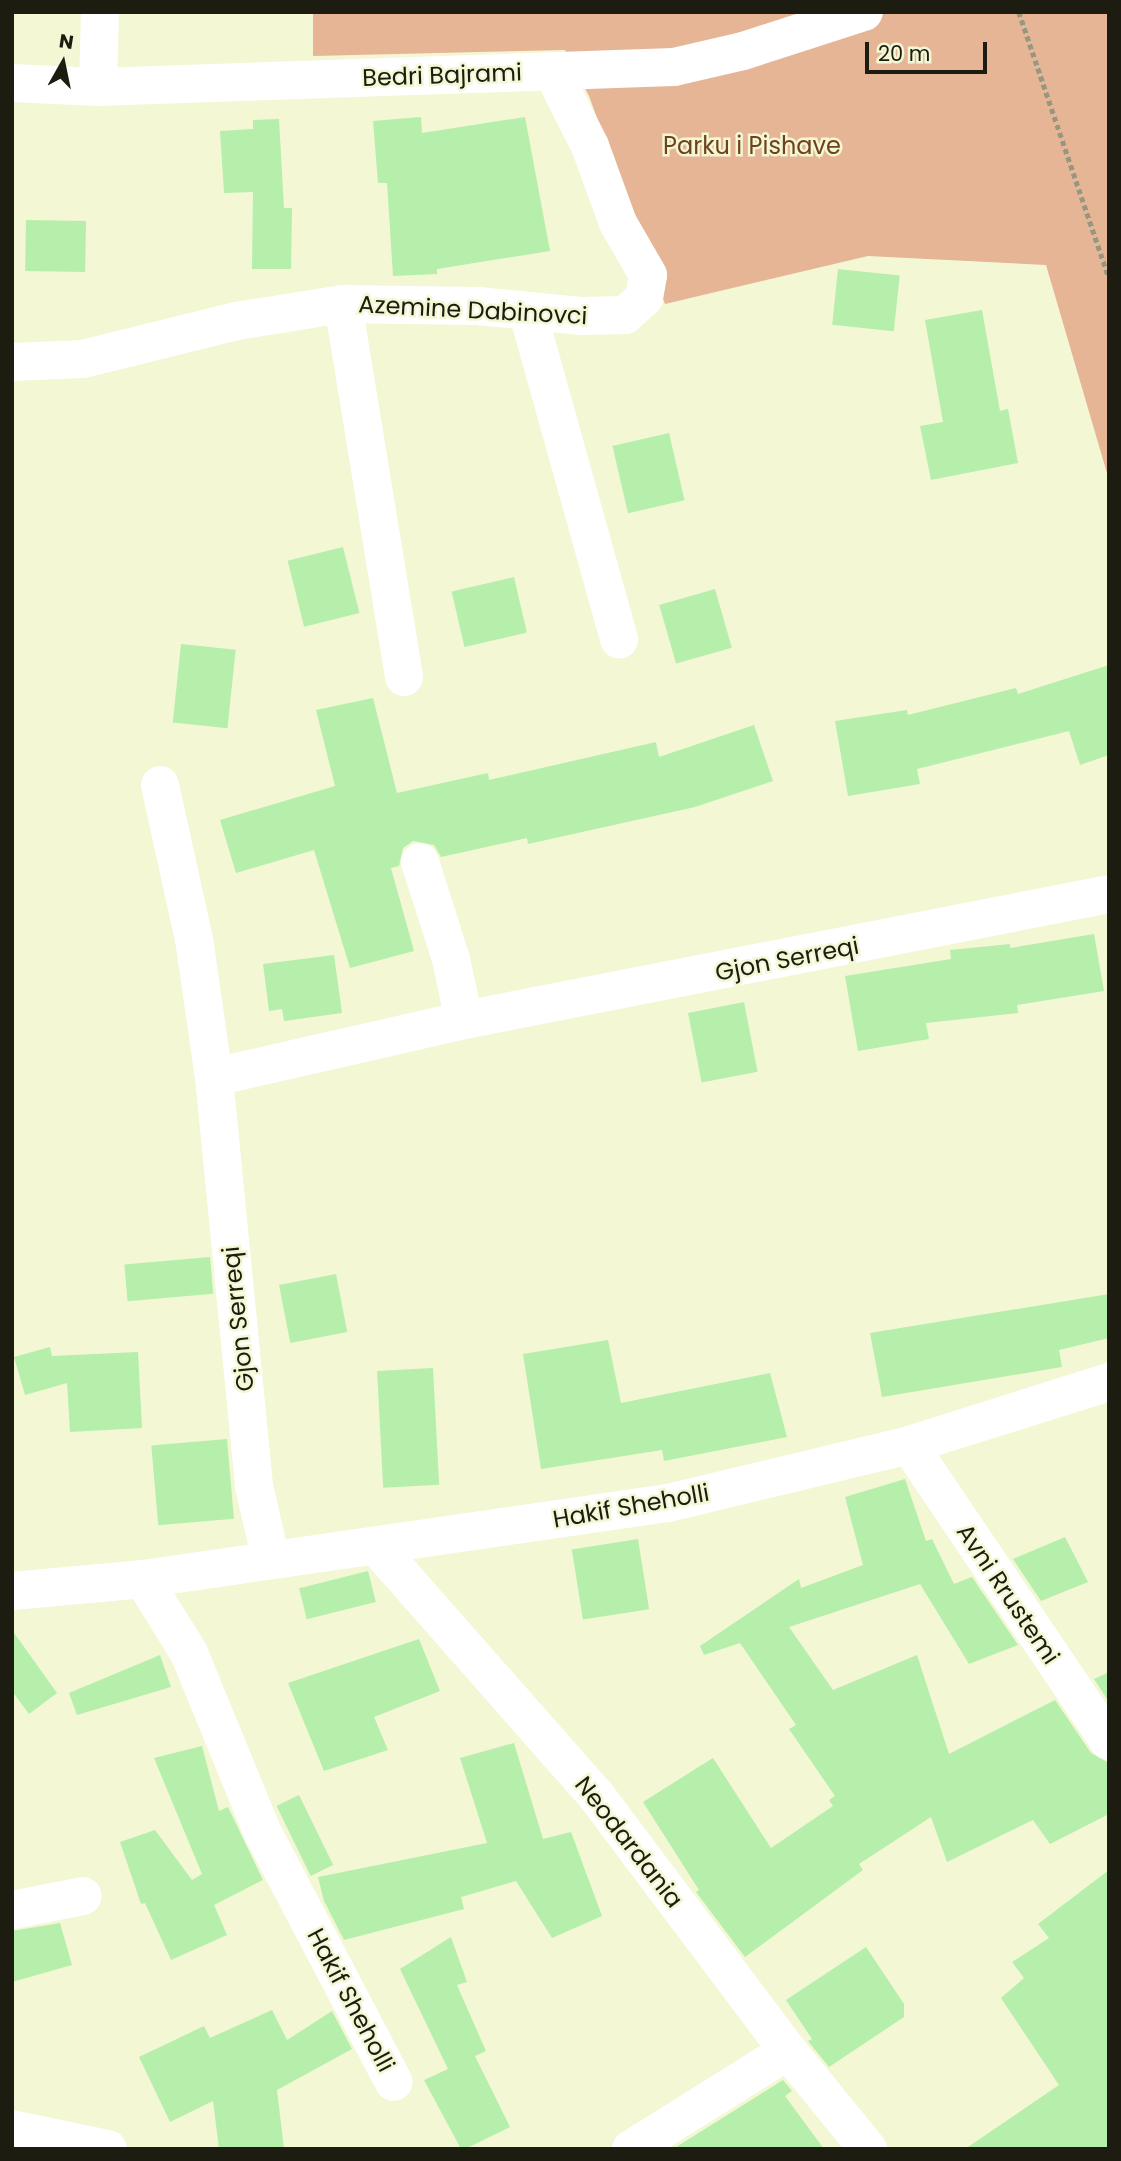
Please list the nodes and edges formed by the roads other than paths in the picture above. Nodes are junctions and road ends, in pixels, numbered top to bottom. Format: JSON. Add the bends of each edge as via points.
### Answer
{"nodes":[{"id":1,"x":100,"y":12,"type":"edge"},
{"id":2,"x":864,"y":12,"type":"edge"},
{"id":3,"x":553,"y":73,"type":"junction"},
{"id":4,"x":12,"y":83,"type":"edge"},
{"id":5,"x":97,"y":87,"type":"junction"},
{"id":6,"x":342,"y":304,"type":"junction"},
{"id":7,"x":528,"y":313,"type":"junction"},
{"id":8,"x":12,"y":362,"type":"edge"},
{"id":9,"x":619,"y":640,"type":"dead end"},
{"id":10,"x":404,"y":677,"type":"dead end"},
{"id":11,"x":159,"y":785,"type":"dead end"},
{"id":12,"x":420,"y":862,"type":"dead end"},
{"id":13,"x":1109,"y":894,"type":"edge"},
{"id":14,"x":464,"y":1020,"type":"junction"},
{"id":15,"x":214,"y":1077,"type":"junction"},
{"id":16,"x":1109,"y":1382,"type":"edge"},
{"id":17,"x":909,"y":1445,"type":"junction"},
{"id":18,"x":376,"y":1546,"type":"junction"},
{"id":19,"x":271,"y":1560,"type":"junction"},
{"id":20,"x":143,"y":1579,"type":"junction"},
{"id":21,"x":12,"y":1591,"type":"edge"},
{"id":22,"x":1109,"y":1741,"type":"edge"},
{"id":23,"x":83,"y":1896,"type":"dead end"},
{"id":24,"x":12,"y":1910,"type":"edge"},
{"id":25,"x":788,"y":2051,"type":"junction"},
{"id":26,"x":394,"y":2082,"type":"dead end"},
{"id":27,"x":12,"y":2129,"type":"edge"},
{"id":28,"x":108,"y":2149,"type":"edge"},
{"id":29,"x":631,"y":2149,"type":"edge"},
{"id":30,"x":868,"y":2149,"type":"edge"}],
"edges":[{"from":1,"to":5,"type":"street"},
{"from":2,"to":3,"type":"street","name":"Bedri Bajrami","via":[[743,51],[674,67]]},
{"from":3,"to":5,"type":"street","name":"Bedri Bajrami"},
{"from":3,"to":7,"type":"street","name":"Azemine Dabinovci","via":[[590,146],[618,223],[648,275],[644,298],[625,314]]},
{"from":4,"to":5,"type":"street","name":"Bedri Bajrami"},
{"from":6,"to":7,"type":"street","name":"Azemine Dabinovci","via":[[478,306]]},
{"from":6,"to":8,"type":"street","name":"Azemine Dabinovci","via":[[236,321],[83,359]]},
{"from":6,"to":10,"type":"street"},
{"from":7,"to":9,"type":"street"},
{"from":11,"to":15,"type":"street","name":"Gjon Serreqi","via":[[194,939]]},
{"from":12,"to":14,"type":"street","via":[[445,938]]},
{"from":13,"to":14,"type":"street","name":"Gjon Serreqi"},
{"from":14,"to":15,"type":"street","name":"Gjon Serreqi"},
{"from":15,"to":19,"type":"street","name":"Gjon Serreqi","via":[[254,1486]]},
{"from":16,"to":17,"type":"street","name":"Hakif Sheholli"},
{"from":17,"to":18,"type":"street","name":"Hakif Sheholli","via":[[668,1503]]},
{"from":17,"to":22,"type":"street","name":"Avni Rrustemi"},
{"from":18,"to":19,"type":"street","name":"Hakif Sheholli"},
{"from":18,"to":25,"type":"street","name":"Neodardania","via":[[595,1794]]},
{"from":19,"to":20,"type":"street","name":"Hakif Sheholli"},
{"from":20,"to":21,"type":"street","name":"Hakif Sheholli"},
{"from":20,"to":26,"type":"street","name":"Hakif Sheholli","via":[[189,1653],[263,1833]]},
{"from":23,"to":24,"type":"street"},
{"from":25,"to":29,"type":"street"},
{"from":25,"to":30,"type":"street","name":"Neodardania"},
{"from":27,"to":28,"type":"street"}]}
